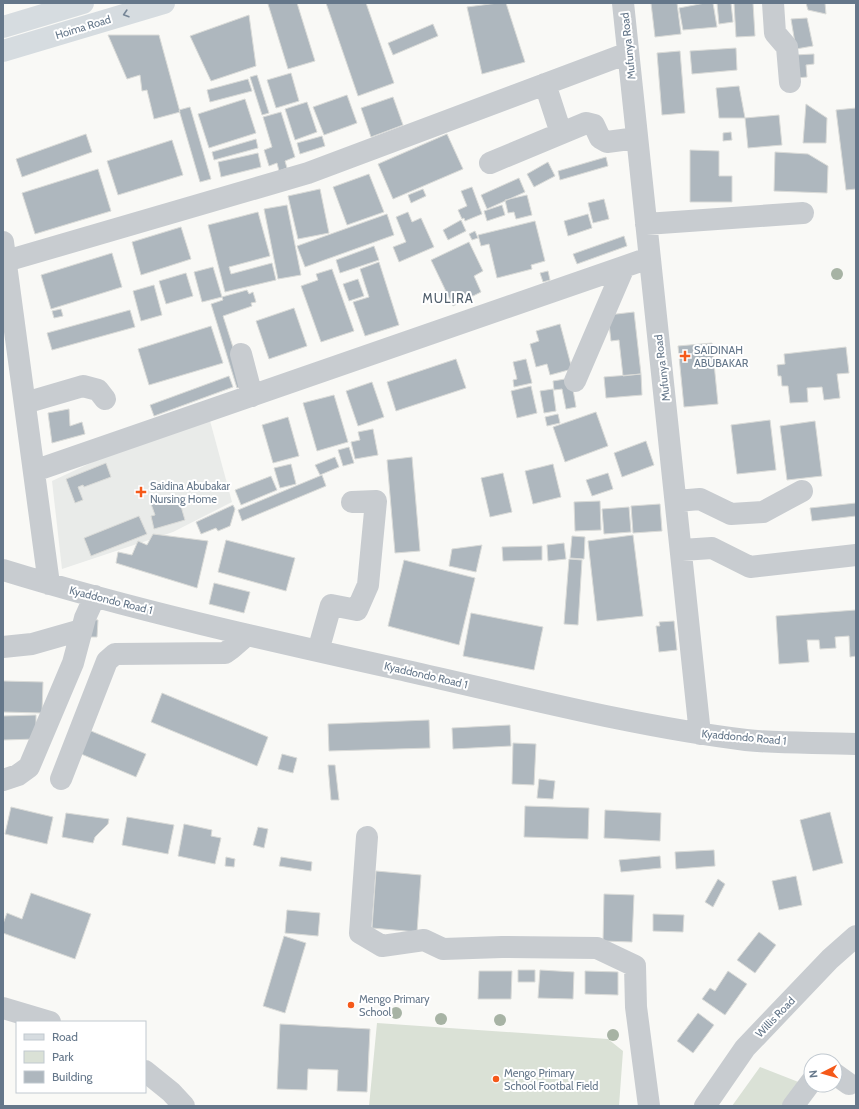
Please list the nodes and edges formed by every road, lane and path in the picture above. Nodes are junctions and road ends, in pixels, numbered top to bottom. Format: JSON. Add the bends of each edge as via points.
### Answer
{"nodes":[{"id":1,"x":83,"y":3,"type":"edge"},
{"id":2,"x":164,"y":3,"type":"edge"},
{"id":3,"x":623,"y":3,"type":"edge"},
{"id":4,"x":773,"y":3,"type":"edge"},
{"id":5,"x":42,"y":9,"type":"edge"},
{"id":6,"x":3,"y":27,"type":"edge"},
{"id":7,"x":3,"y":51,"type":"edge"},
{"id":8,"x":628,"y":53,"type":"junction"},
{"id":9,"x":790,"y":82,"type":"dead end"},
{"id":10,"x":545,"y":84,"type":"junction"},
{"id":11,"x":561,"y":133,"type":"junction"},
{"id":12,"x":637,"y":138,"type":"junction"},
{"id":13,"x":490,"y":163,"type":"dead end"},
{"id":14,"x":803,"y":213,"type":"dead end"},
{"id":15,"x":646,"y":224,"type":"junction"},
{"id":16,"x":5,"y":252,"type":"edge"},
{"id":17,"x":649,"y":258,"type":"junction"},
{"id":18,"x":624,"y":267,"type":"junction"},
{"id":19,"x":242,"y":354,"type":"dead end"},
{"id":20,"x":575,"y":381,"type":"dead end"},
{"id":21,"x":252,"y":396,"type":"junction"},
{"id":22,"x":105,"y":399,"type":"dead end"},
{"id":23,"x":25,"y":403,"type":"junction"},
{"id":24,"x":34,"y":471,"type":"junction"},
{"id":25,"x":802,"y":491,"type":"dead end"},
{"id":26,"x":677,"y":501,"type":"junction"},
{"id":27,"x":352,"y":502,"type":"dead end"},
{"id":28,"x":682,"y":550,"type":"junction"},
{"id":29,"x":856,"y":555,"type":"edge"},
{"id":30,"x":3,"y":570,"type":"edge"},
{"id":31,"x":49,"y":584,"type":"junction"},
{"id":32,"x":95,"y":596,"type":"junction"},
{"id":33,"x":81,"y":630,"type":"junction"},
{"id":34,"x":247,"y":635,"type":"junction"},
{"id":35,"x":3,"y":647,"type":"edge"},
{"id":36,"x":318,"y":651,"type":"junction"},
{"id":37,"x":700,"y":734,"type":"junction"},
{"id":38,"x":856,"y":744,"type":"edge"},
{"id":39,"x":61,"y":779,"type":"dead end"},
{"id":40,"x":3,"y":780,"type":"edge"},
{"id":41,"x":367,"y":837,"type":"dead end"},
{"id":42,"x":856,"y":936,"type":"edge"},
{"id":43,"x":856,"y":953,"type":"edge"},
{"id":44,"x":830,"y":959,"type":"junction"},
{"id":45,"x":3,"y":1008,"type":"edge"},
{"id":46,"x":47,"y":1021,"type":"edge"},
{"id":47,"x":146,"y":1072,"type":"edge"},
{"id":48,"x":803,"y":1093,"type":"edge"},
{"id":49,"x":184,"y":1106,"type":"edge"},
{"id":50,"x":649,"y":1106,"type":"edge"},
{"id":51,"x":705,"y":1106,"type":"edge"},
{"id":52,"x":793,"y":1106,"type":"edge"}],
"edges":[{"from":1,"to":5,"type":"main road","name":"Hoima Road"},
{"from":2,"to":7,"type":"main road","name":"Hoima Road","one_way":true},
{"from":3,"to":8,"type":"street","name":"Mufunya Road"},
{"from":4,"to":9,"type":"street","via":[[775,33],[787,47]]},
{"from":5,"to":6,"type":"main road","name":"Hoima Road"},
{"from":8,"to":10,"type":"street"},
{"from":8,"to":12,"type":"street","name":"Mufunya Road"},
{"from":10,"to":11,"type":"street"},
{"from":10,"to":16,"type":"street","via":[[308,173]]},
{"from":11,"to":12,"type":"street","via":[[586,123],[594,124],[600,138],[607,142]]},
{"from":11,"to":13,"type":"street"},
{"from":12,"to":15,"type":"street","name":"Mufunya Road"},
{"from":14,"to":15,"type":"street"},
{"from":15,"to":17,"type":"street","name":"Mufunya Road"},
{"from":16,"to":23,"type":"street"},
{"from":17,"to":18,"type":"street"},
{"from":17,"to":26,"type":"street","name":"Mufunya Road"},
{"from":18,"to":20,"type":"street"},
{"from":18,"to":21,"type":"street"},
{"from":19,"to":21,"type":"street"},
{"from":21,"to":24,"type":"street"},
{"from":22,"to":23,"type":"street","via":[[98,390],[83,386]]},
{"from":23,"to":24,"type":"street"},
{"from":24,"to":31,"type":"street"},
{"from":25,"to":26,"type":"street","via":[[763,512],[731,514],[700,500]]},
{"from":26,"to":28,"type":"street","name":"Mufunya Road"},
{"from":27,"to":36,"type":"street","via":[[376,501],[368,585],[357,610],[331,605]]},
{"from":28,"to":29,"type":"street","via":[[712,548],[750,567]]},
{"from":28,"to":37,"type":"street","name":"Mufunya Road"},
{"from":30,"to":31,"type":"street","name":"Kyaddondo Road 1"},
{"from":31,"to":32,"type":"street","name":"Kyaddondo Road 1"},
{"from":32,"to":33,"type":"street"},
{"from":32,"to":34,"type":"street","name":"Kyaddondo Road 1"},
{"from":33,"to":35,"type":"street","via":[[32,644]]},
{"from":33,"to":40,"type":"street","via":[[73,663],[29,767],[18,775]]},
{"from":34,"to":36,"type":"street","name":"Kyaddondo Road 1"},
{"from":34,"to":39,"type":"street","via":[[225,653],[114,654],[107,661]]},
{"from":36,"to":37,"type":"street","name":"Kyaddondo Road 1","via":[[602,715]]},
{"from":37,"to":38,"type":"street","name":"Kyaddondo Road 1","via":[[750,740]]},
{"from":41,"to":50,"type":"street","via":[[360,933],[382,946],[424,940],[443,949],[597,948],[635,966],[636,1007]]},
{"from":42,"to":44,"type":"street","name":"Willis Road"},
{"from":43,"to":44,"type":"street"},
{"from":44,"to":51,"type":"street","name":"Willis Road","via":[[745,1048]]},
{"from":45,"to":46,"type":"street"},
{"from":47,"to":49,"type":"street"},
{"from":48,"to":52,"type":"street"}]}
